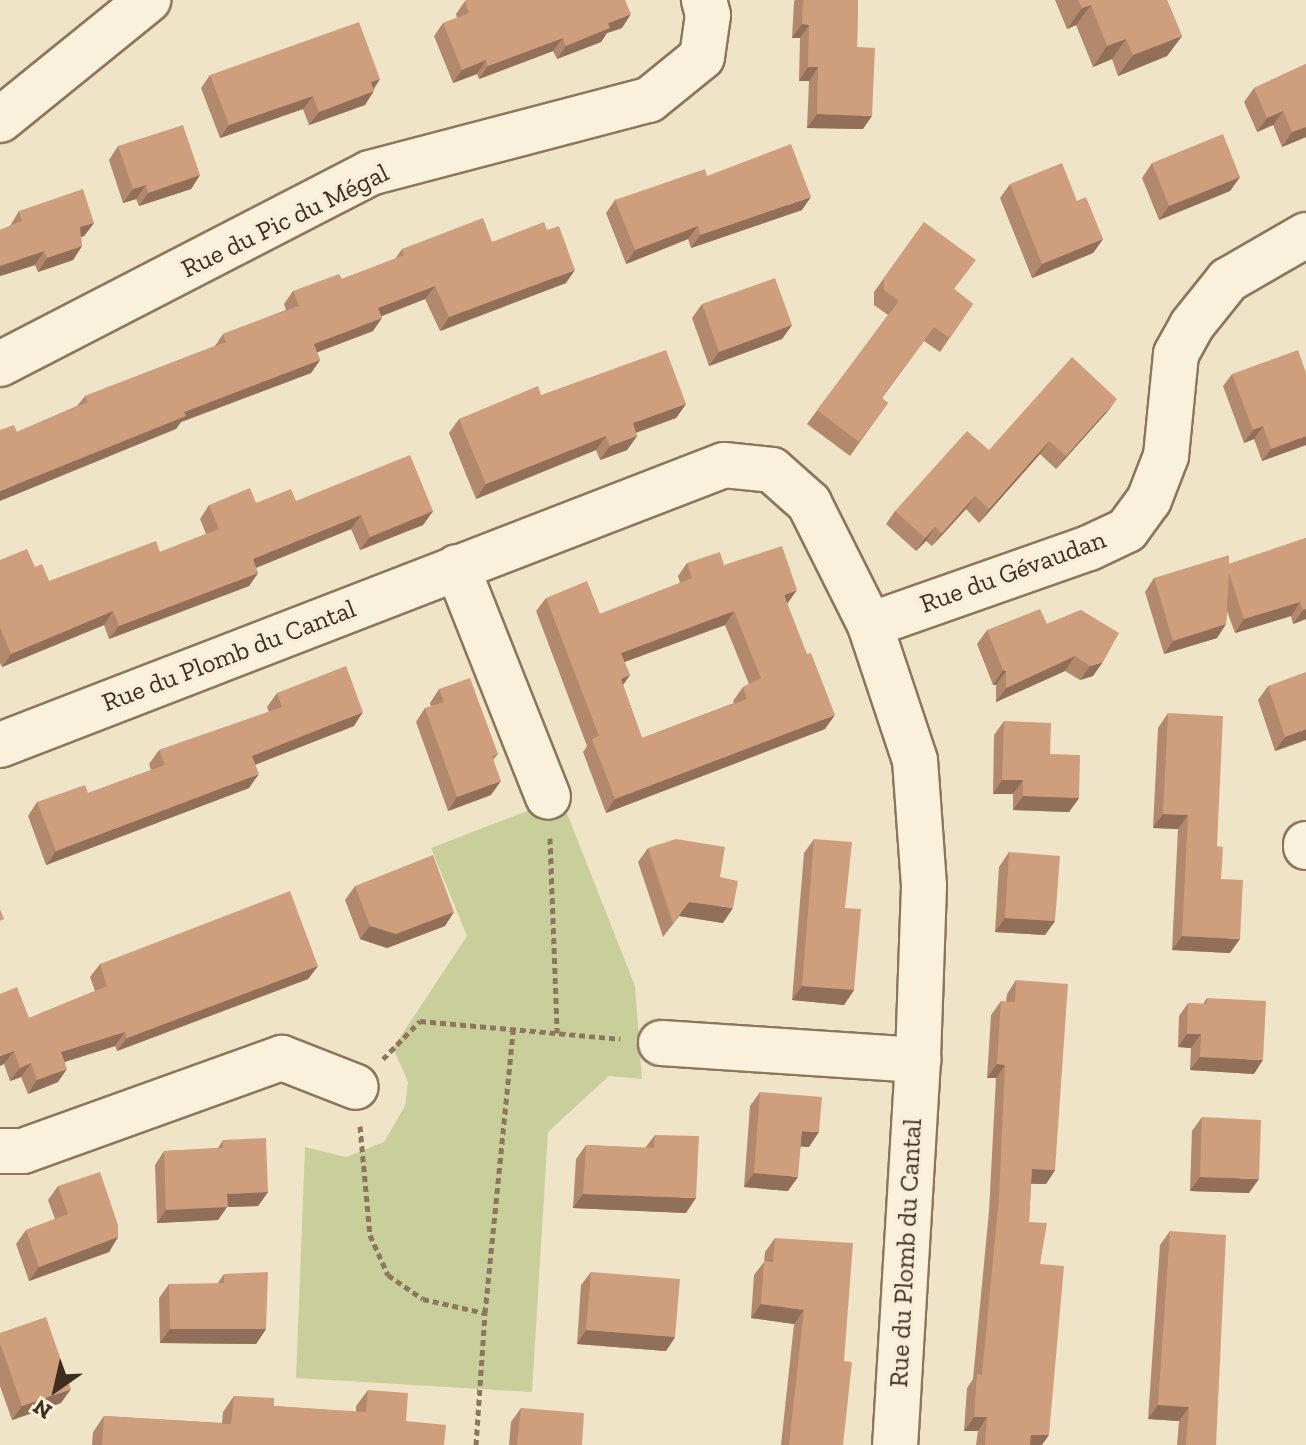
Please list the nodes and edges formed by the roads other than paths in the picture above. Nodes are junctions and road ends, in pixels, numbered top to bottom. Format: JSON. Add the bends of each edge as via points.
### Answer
{"nodes":[{"id":1,"x":148,"y":0,"type":"edge"},
{"id":2,"x":704,"y":0,"type":"edge"},
{"id":3,"x":0,"y":120,"type":"edge"},
{"id":4,"x":1306,"y":235,"type":"edge"},
{"id":5,"x":0,"y":364,"type":"edge"},
{"id":6,"x":457,"y":567,"type":"junction"},
{"id":7,"x":870,"y":625,"type":"junction"},
{"id":8,"x":0,"y":745,"type":"edge"},
{"id":9,"x":548,"y":797,"type":"road end"},
{"id":10,"x":661,"y":1043,"type":"road end"},
{"id":11,"x":918,"y":1060,"type":"junction"},
{"id":12,"x":356,"y":1087,"type":"road end"},
{"id":13,"x":0,"y":1151,"type":"edge"},
{"id":14,"x":895,"y":1445,"type":"edge"}],
"edges":[{"from":1,"to":3,"type":"street"},
{"from":2,"to":5,"type":"street","name":"Rue du Pic du Mégal","via":[[708,15],[702,57],[649,100],[370,173]]},
{"from":4,"to":7,"type":"street","name":"Rue du Gévaudan","via":[[1228,280],[1192,325],[1176,354],[1166,456],[1149,500],[1127,530]]},
{"from":6,"to":7,"type":"street","name":"Rue du Plomb du Cantal","via":[[724,465],[772,470],[809,503]]},
{"from":6,"to":8,"type":"street","name":"Rue du Plomb du Cantal"},
{"from":6,"to":9,"type":"street"},
{"from":7,"to":11,"type":"street","name":"Rue du Plomb du Cantal","via":[[915,760],[924,886]]},
{"from":10,"to":11,"type":"street"},
{"from":11,"to":14,"type":"street","name":"Rue du Plomb du Cantal"},
{"from":12,"to":13,"type":"street","via":[[282,1058],[23,1151]]}]}
